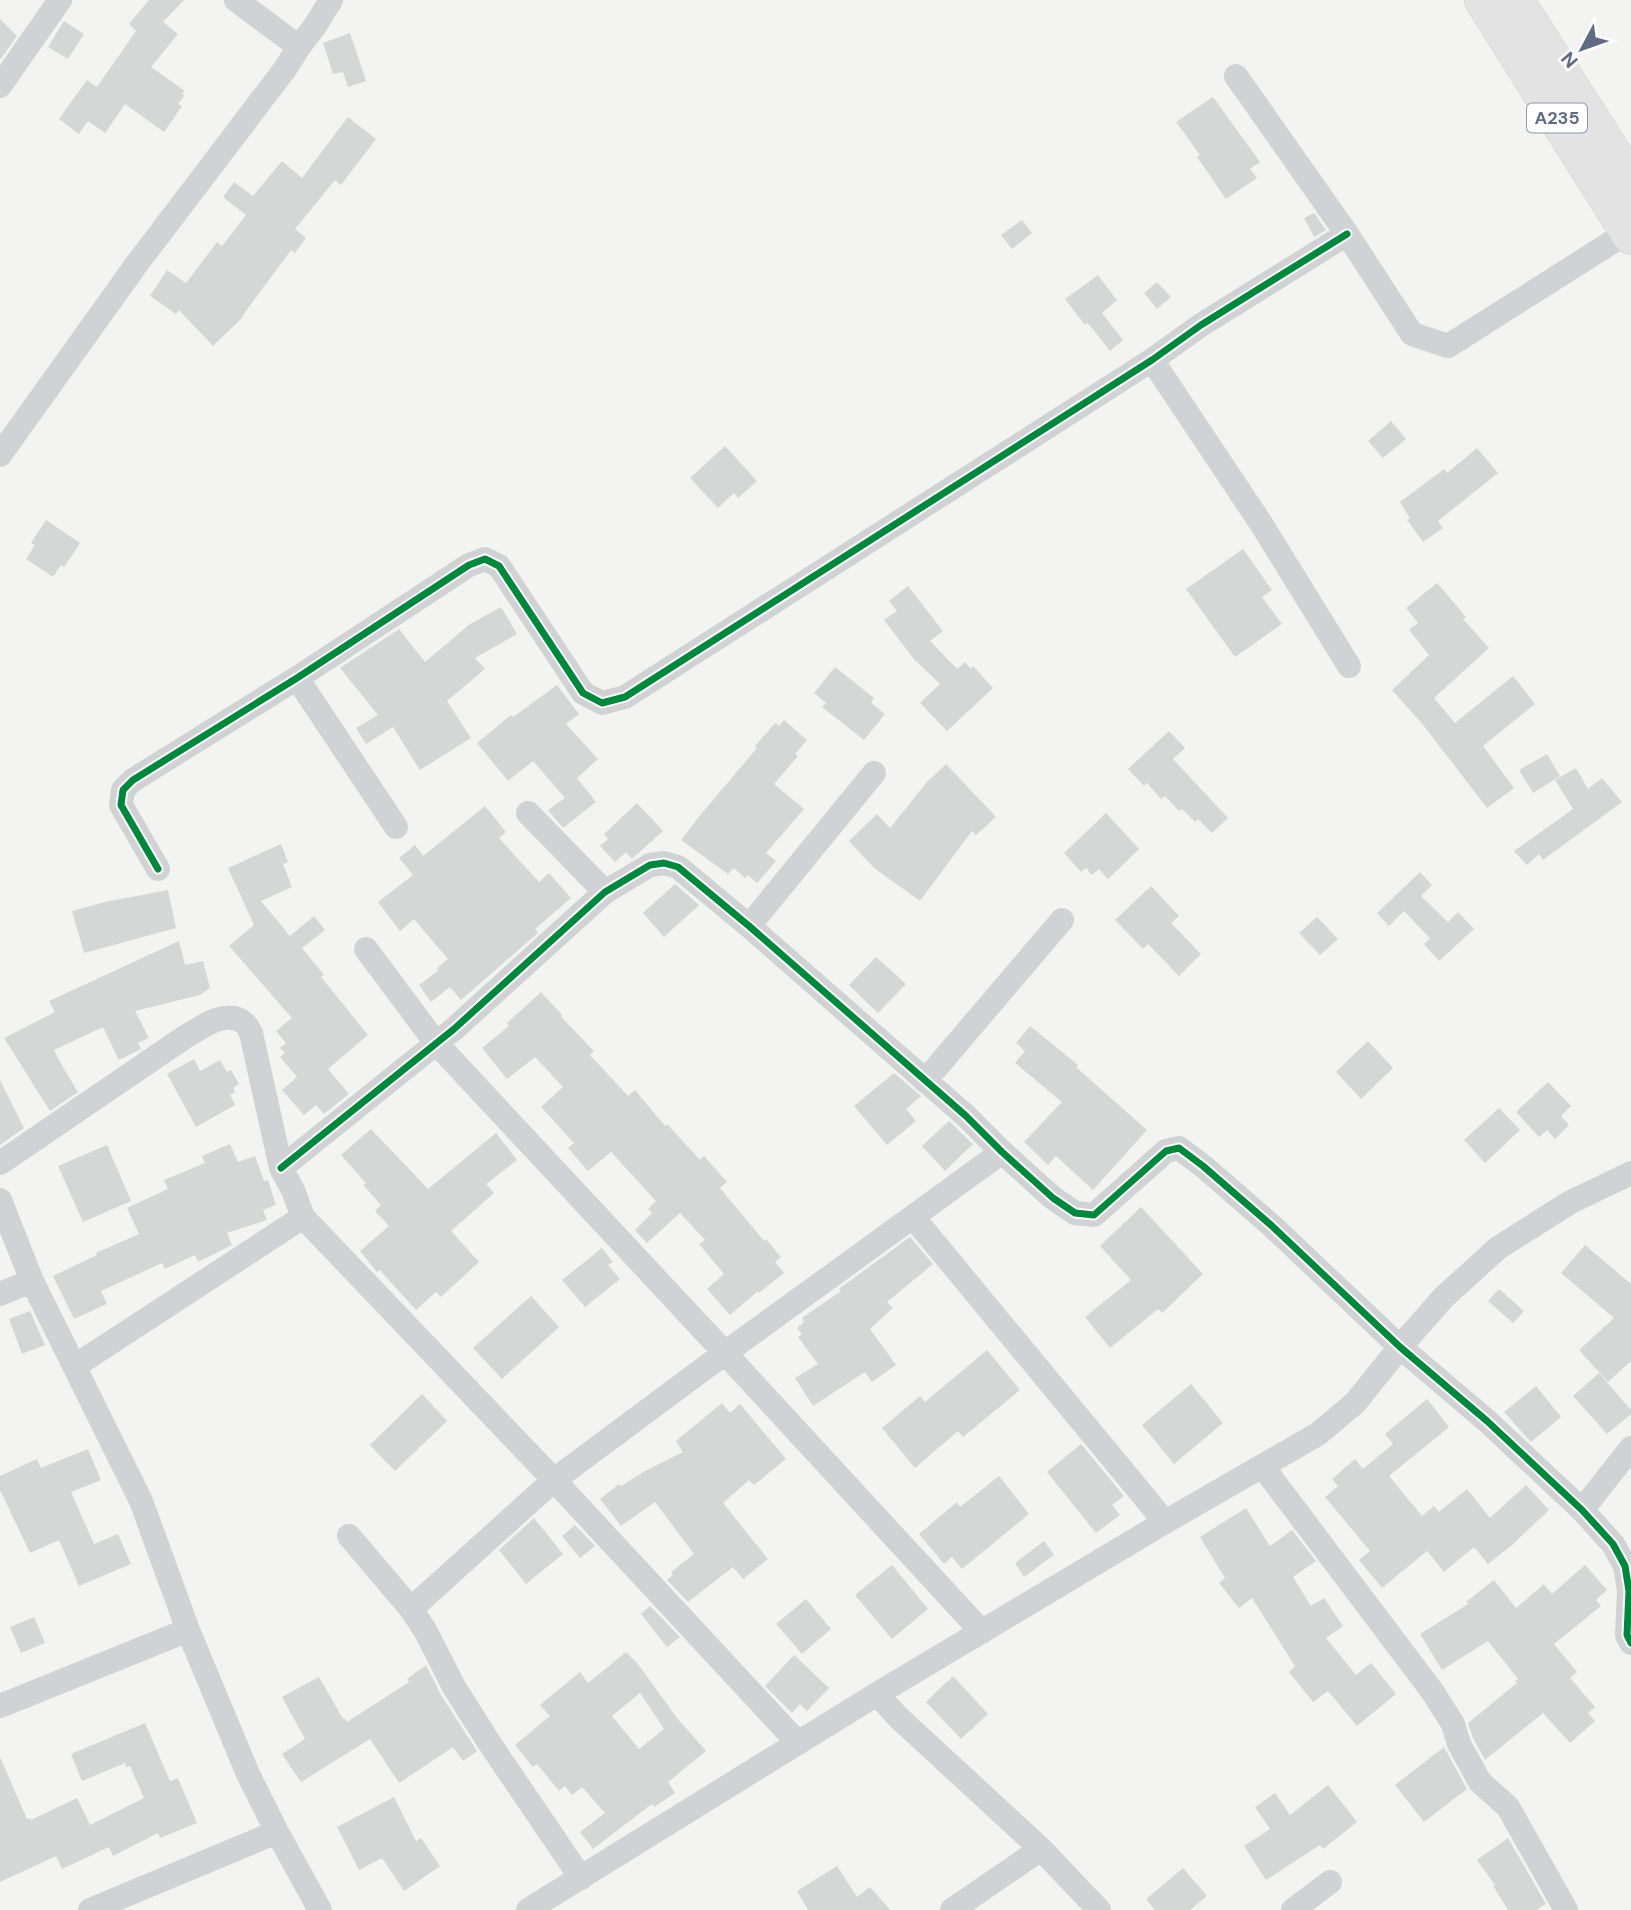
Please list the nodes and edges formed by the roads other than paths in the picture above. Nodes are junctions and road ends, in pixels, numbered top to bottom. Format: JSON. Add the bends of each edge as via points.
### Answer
{"nodes":[{"id":1,"x":60,"y":0,"type":"edge"},
{"id":2,"x":236,"y":0,"type":"edge"},
{"id":3,"x":331,"y":0,"type":"edge"},
{"id":4,"x":1483,"y":0,"type":"edge"},
{"id":5,"x":1515,"y":0,"type":"edge"},
{"id":6,"x":299,"y":47,"type":"junction"},
{"id":7,"x":1236,"y":76,"type":"dead end"},
{"id":8,"x":0,"y":86,"type":"edge"},
{"id":9,"x":1631,"y":182,"type":"edge"},
{"id":10,"x":1347,"y":234,"type":"junction"},
{"id":11,"x":1630,"y":234,"type":"edge"},
{"id":12,"x":1152,"y":360,"type":"junction"},
{"id":13,"x":0,"y":455,"type":"edge"},
{"id":14,"x":1349,"y":666,"type":"dead end"},
{"id":15,"x":298,"y":678,"type":"junction"},
{"id":16,"x":874,"y":773,"type":"dead end"},
{"id":17,"x":528,"y":813,"type":"dead end"},
{"id":18,"x":396,"y":827,"type":"dead end"},
{"id":19,"x":158,"y":869,"type":"dead end"},
{"id":20,"x":605,"y":892,"type":"junction"},
{"id":21,"x":1062,"y":920,"type":"dead end"},
{"id":22,"x":749,"y":926,"type":"junction"},
{"id":23,"x":366,"y":950,"type":"dead end"},
{"id":24,"x":436,"y":1043,"type":"junction"},
{"id":25,"x":925,"y":1081,"type":"junction"},
{"id":26,"x":1002,"y":1152,"type":"junction"},
{"id":27,"x":0,"y":1163,"type":"edge"},
{"id":28,"x":281,"y":1168,"type":"junction"},
{"id":29,"x":1631,"y":1173,"type":"edge"},
{"id":30,"x":0,"y":1200,"type":"edge"},
{"id":31,"x":303,"y":1217,"type":"junction"},
{"id":32,"x":913,"y":1217,"type":"junction"},
{"id":33,"x":32,"y":1281,"type":"junction"},
{"id":34,"x":0,"y":1294,"type":"edge"},
{"id":35,"x":1400,"y":1347,"type":"junction"},
{"id":36,"x":726,"y":1353,"type":"junction"},
{"id":37,"x":75,"y":1366,"type":"junction"},
{"id":38,"x":1631,"y":1448,"type":"edge"},
{"id":39,"x":1263,"y":1467,"type":"junction"},
{"id":40,"x":554,"y":1480,"type":"junction"},
{"id":41,"x":1582,"y":1510,"type":"junction"},
{"id":42,"x":1165,"y":1522,"type":"junction"},
{"id":43,"x":349,"y":1535,"type":"dead end"},
{"id":44,"x":411,"y":1609,"type":"junction"},
{"id":45,"x":188,"y":1630,"type":"junction"},
{"id":46,"x":982,"y":1632,"type":"junction"},
{"id":47,"x":1631,"y":1643,"type":"edge"},
{"id":48,"x":877,"y":1694,"type":"junction"},
{"id":49,"x":0,"y":1706,"type":"edge"},
{"id":50,"x":798,"y":1743,"type":"junction"},
{"id":51,"x":277,"y":1832,"type":"junction"},
{"id":52,"x":1041,"y":1849,"type":"junction"},
{"id":53,"x":581,"y":1878,"type":"junction"},
{"id":54,"x":1330,"y":1882,"type":"dead end"},
{"id":55,"x":565,"y":1901,"type":"edge"},
{"id":56,"x":90,"y":1910,"type":"edge"},
{"id":57,"x":320,"y":1910,"type":"edge"},
{"id":58,"x":528,"y":1910,"type":"edge"},
{"id":59,"x":952,"y":1910,"type":"edge"},
{"id":60,"x":1100,"y":1910,"type":"edge"},
{"id":61,"x":1293,"y":1910,"type":"edge"},
{"id":62,"x":1566,"y":1910,"type":"edge"}],
"edges":[{"from":1,"to":8,"type":"street"},
{"from":2,"to":6,"type":"street"},
{"from":3,"to":6,"type":"street"},
{"from":4,"to":11,"type":"highway","number":"A235"},
{"from":5,"to":9,"type":"highway","number":"A235"},
{"from":6,"to":13,"type":"street"},
{"from":7,"to":10,"type":"street"},
{"from":10,"to":11,"type":"street","via":[[1412,334],[1448,346]]},
{"from":10,"to":12,"type":"street"},
{"from":12,"to":14,"type":"street"},
{"from":12,"to":15,"type":"street","via":[[625,697],[602,703],[583,693],[499,566],[485,559],[469,565]]},
{"from":15,"to":18,"type":"street"},
{"from":15,"to":19,"type":"street","via":[[122,790],[121,805]]},
{"from":16,"to":22,"type":"street"},
{"from":17,"to":20,"type":"street"},
{"from":20,"to":22,"type":"street","via":[[650,865],[664,863],[678,867]]},
{"from":20,"to":24,"type":"street"},
{"from":21,"to":25,"type":"street"},
{"from":22,"to":25,"type":"street"},
{"from":23,"to":24,"type":"street"},
{"from":24,"to":28,"type":"street"},
{"from":24,"to":36,"type":"street"},
{"from":25,"to":26,"type":"street"},
{"from":26,"to":32,"type":"street"},
{"from":26,"to":35,"type":"street","via":[[1053,1198],[1075,1213],[1094,1215],[1166,1151],[1179,1148],[1272,1226]]},
{"from":27,"to":28,"type":"street","via":[[185,1037],[232,1017],[244,1022],[251,1032]]},
{"from":28,"to":31,"type":"street"},
{"from":29,"to":35,"type":"street","via":[[1569,1203],[1498,1248],[1444,1297]]},
{"from":30,"to":33,"type":"street"},
{"from":31,"to":37,"type":"street"},
{"from":31,"to":40,"type":"street"},
{"from":32,"to":36,"type":"street"},
{"from":32,"to":42,"type":"street"},
{"from":33,"to":34,"type":"street"},
{"from":33,"to":37,"type":"street"},
{"from":35,"to":39,"type":"street","via":[[1355,1402],[1318,1434]]},
{"from":35,"to":41,"type":"street"},
{"from":36,"to":40,"type":"street"},
{"from":36,"to":46,"type":"street"},
{"from":37,"to":45,"type":"street","via":[[141,1502]]},
{"from":38,"to":41,"type":"street"},
{"from":39,"to":42,"type":"street"},
{"from":39,"to":62,"type":"street","via":[[1432,1691],[1480,1782],[1508,1807]]},
{"from":40,"to":44,"type":"street"},
{"from":40,"to":50,"type":"street"},
{"from":41,"to":47,"type":"street","via":[[1613,1544],[1625,1566]]},
{"from":42,"to":46,"type":"street"},
{"from":43,"to":44,"type":"street"},
{"from":44,"to":53,"type":"street","via":[[461,1699]]},
{"from":45,"to":49,"type":"street"},
{"from":45,"to":51,"type":"street"},
{"from":46,"to":48,"type":"street"},
{"from":48,"to":50,"type":"street"},
{"from":48,"to":52,"type":"street"},
{"from":50,"to":53,"type":"street"},
{"from":51,"to":56,"type":"street"},
{"from":51,"to":57,"type":"street"},
{"from":52,"to":59,"type":"street"},
{"from":52,"to":60,"type":"street"},
{"from":53,"to":55,"type":"street"},
{"from":54,"to":61,"type":"street"},
{"from":55,"to":58,"type":"street"}]}
